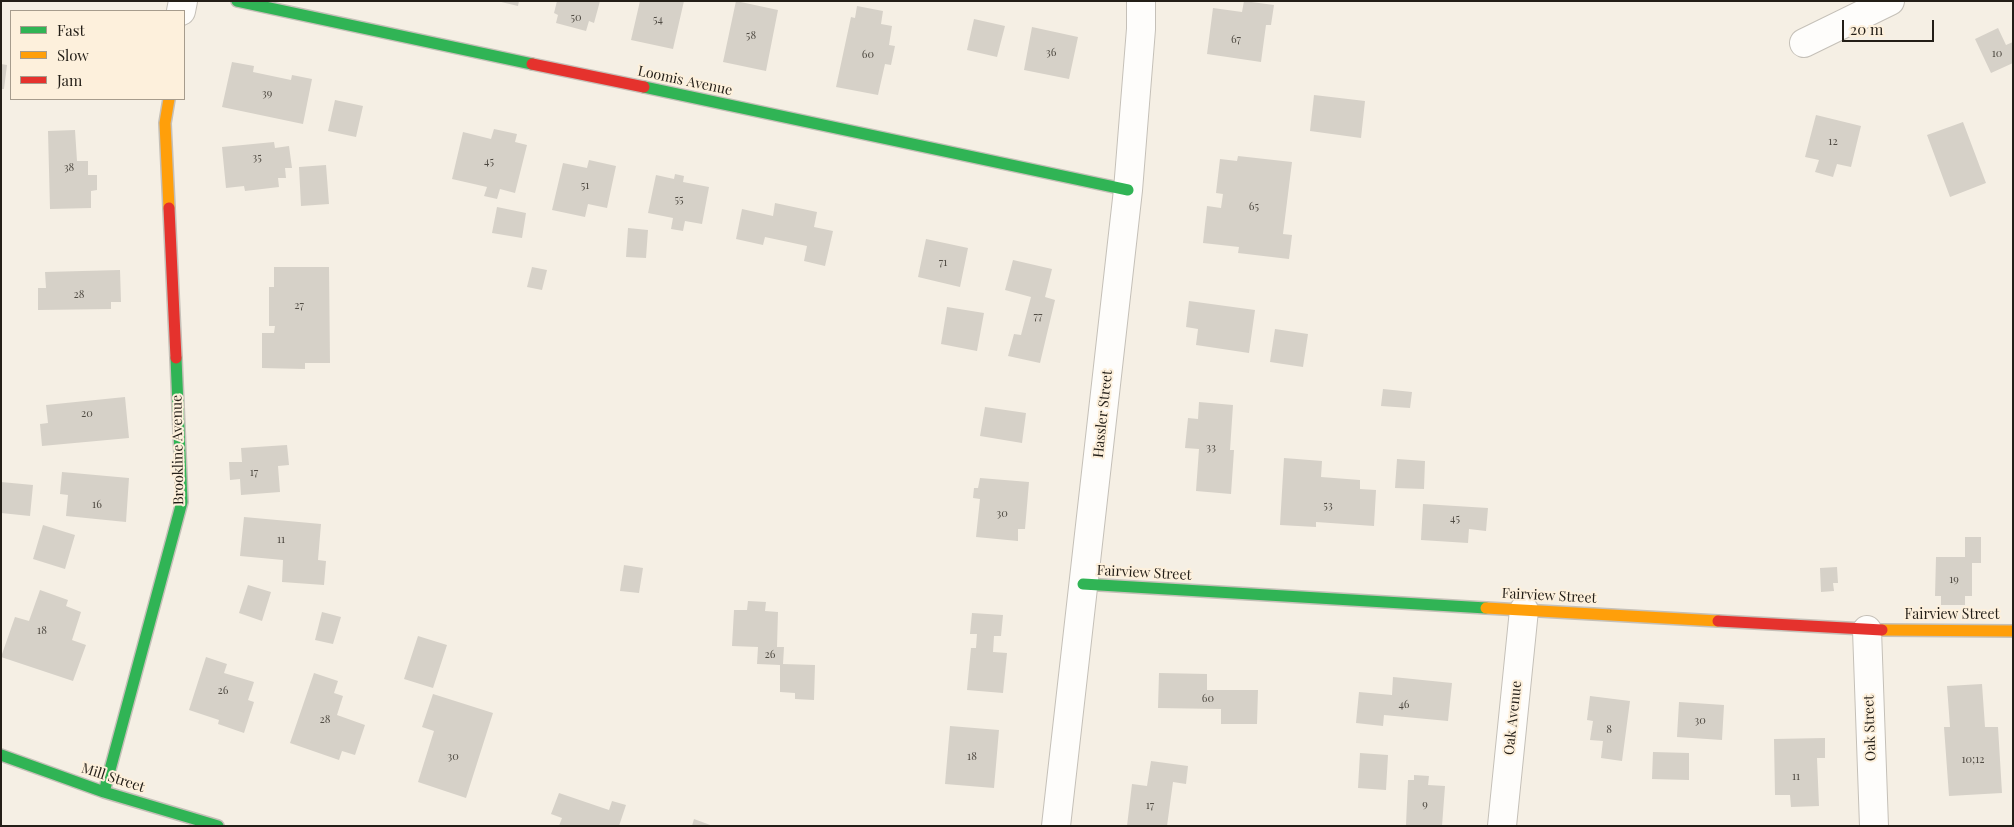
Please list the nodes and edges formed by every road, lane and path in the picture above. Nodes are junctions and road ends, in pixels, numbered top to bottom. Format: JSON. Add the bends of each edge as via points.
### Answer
{"nodes":[{"id":1,"x":237,"y":1,"type":"edge"},
{"id":2,"x":1141,"y":1,"type":"edge"},
{"id":3,"x":1890,"y":1,"type":"edge"},
{"id":4,"x":1804,"y":43,"type":"dead end"},
{"id":5,"x":169,"y":100,"type":"edge"},
{"id":6,"x":1128,"y":190,"type":"junction"},
{"id":7,"x":1083,"y":584,"type":"junction"},
{"id":8,"x":1524,"y":610,"type":"junction"},
{"id":9,"x":1867,"y":630,"type":"junction"},
{"id":10,"x":2013,"y":630,"type":"edge"},
{"id":11,"x":1,"y":755,"type":"edge"},
{"id":12,"x":104,"y":792,"type":"junction"},
{"id":13,"x":218,"y":826,"type":"edge"},
{"id":14,"x":1056,"y":826,"type":"edge"},
{"id":15,"x":1502,"y":826,"type":"edge"},
{"id":16,"x":1874,"y":826,"type":"edge"}],
"edges":[{"from":1,"to":6,"type":"street","name":"Loomis Avenue"},
{"from":2,"to":6,"type":"street","name":"Hassler Street"},
{"from":3,"to":4,"type":"street"},
{"from":5,"to":12,"type":"street","name":"Brookline Avenue","via":[[165,123],[182,502]]},
{"from":6,"to":7,"type":"street","name":"Hassler Street"},
{"from":7,"to":8,"type":"street","name":"Fairview Street"},
{"from":7,"to":14,"type":"street","name":"Hassler Street"},
{"from":8,"to":9,"type":"street","name":"Fairview Street"},
{"from":8,"to":15,"type":"street","name":"Oak Avenue"},
{"from":9,"to":10,"type":"street","name":"Fairview Street"},
{"from":9,"to":16,"type":"street","name":"Oak Street"},
{"from":11,"to":12,"type":"street","name":"Mill Street"},
{"from":12,"to":13,"type":"street","name":"Mill Street"}]}
